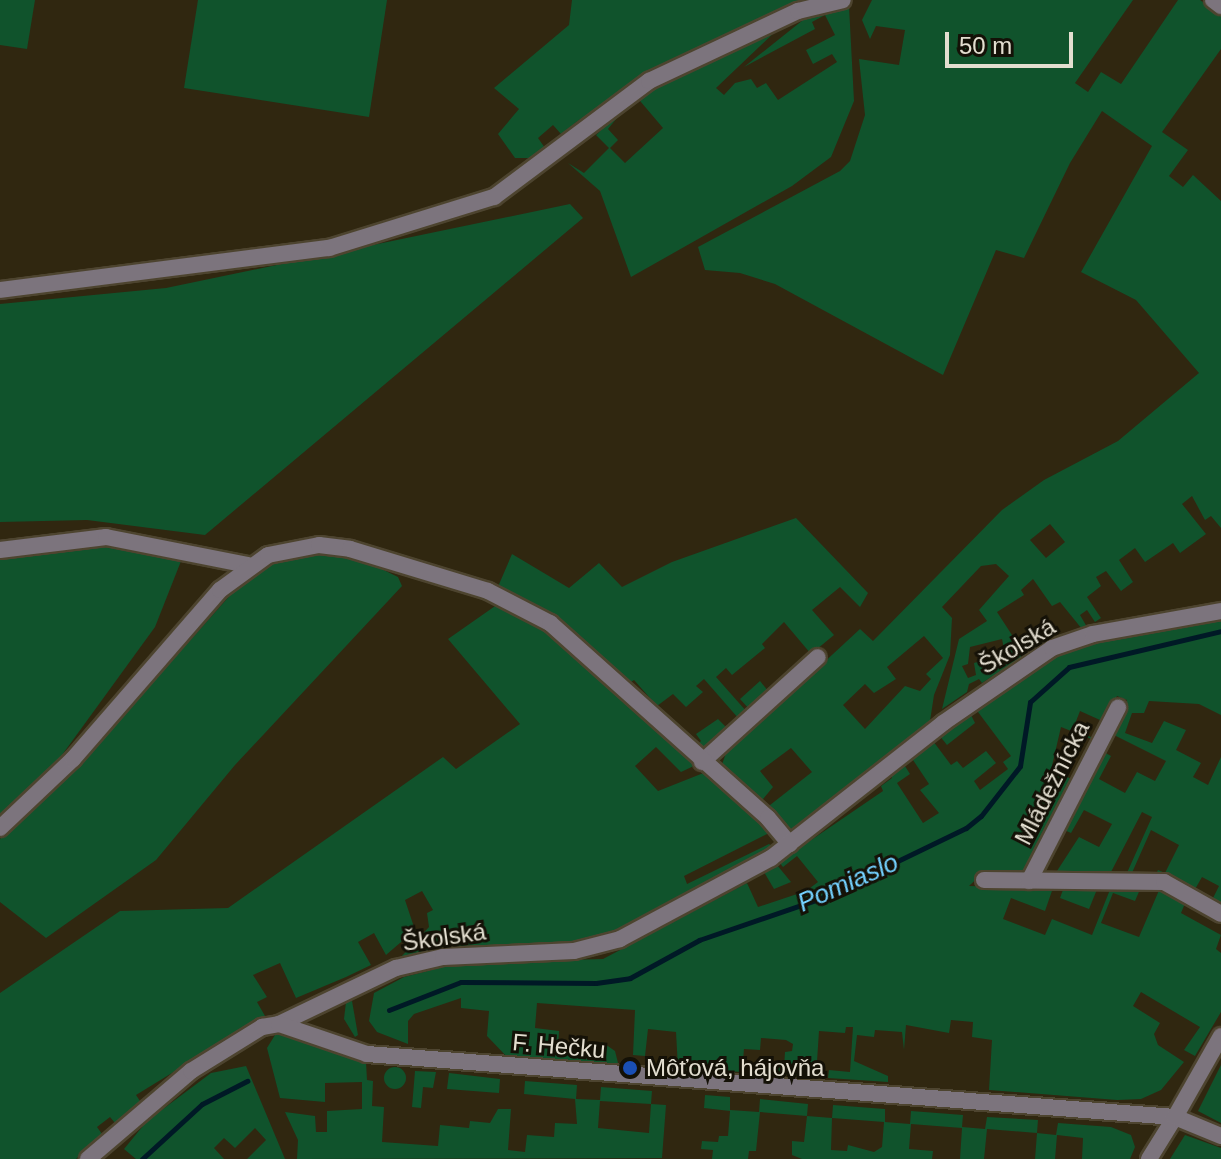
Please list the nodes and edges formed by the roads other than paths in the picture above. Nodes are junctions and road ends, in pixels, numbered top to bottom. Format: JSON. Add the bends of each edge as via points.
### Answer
{"nodes":[{"id":1,"x":843,"y":0,"type":"edge"},
{"id":2,"x":1213,"y":0,"type":"edge"},
{"id":3,"x":1221,"y":6,"type":"edge"},
{"id":4,"x":0,"y":290,"type":"edge"},
{"id":5,"x":0,"y":550,"type":"edge"},
{"id":6,"x":248,"y":565,"type":"junction"},
{"id":7,"x":1221,"y":611,"type":"edge"},
{"id":8,"x":818,"y":657,"type":"dead end"},
{"id":9,"x":1118,"y":708,"type":"dead end"},
{"id":10,"x":702,"y":762,"type":"junction"},
{"id":11,"x":0,"y":828,"type":"edge"},
{"id":12,"x":790,"y":844,"type":"junction"},
{"id":13,"x":984,"y":880,"type":"dead end"},
{"id":14,"x":1029,"y":881,"type":"junction"},
{"id":15,"x":1221,"y":914,"type":"edge"},
{"id":16,"x":279,"y":1024,"type":"junction"},
{"id":17,"x":1221,"y":1036,"type":"edge"},
{"id":18,"x":1175,"y":1117,"type":"junction"},
{"id":19,"x":1221,"y":1136,"type":"edge"},
{"id":20,"x":88,"y":1159,"type":"edge"},
{"id":21,"x":1149,"y":1159,"type":"edge"}],
"edges":[{"from":1,"to":4,"type":"street","via":[[798,11],[669,70],[494,197],[329,248]]},
{"from":2,"to":3,"type":"street"},
{"from":5,"to":6,"type":"street","via":[[106,537]]},
{"from":6,"to":10,"type":"street","via":[[285,549],[319,545],[488,591],[550,623]]},
{"from":6,"to":11,"type":"street","via":[[220,590],[73,759]]},
{"from":7,"to":12,"type":"street","name":"Školská","via":[[1093,634],[1052,648],[943,723]]},
{"from":8,"to":10,"type":"street"},
{"from":9,"to":14,"type":"street","name":"Mládežnícka"},
{"from":10,"to":12,"type":"street","via":[[768,818]]},
{"from":12,"to":16,"type":"street","name":"Školská","via":[[737,878],[602,946],[443,957],[396,968]]},
{"from":13,"to":14,"type":"street","name":"Mládežnícka"},
{"from":14,"to":15,"type":"street","name":"Mládežnícka","via":[[1164,882]]},
{"from":16,"to":18,"type":"street","name":"F. Hečku","via":[[367,1054]]},
{"from":16,"to":20,"type":"street","name":"Školská","via":[[262,1027],[191,1071]]},
{"from":17,"to":18,"type":"street"},
{"from":18,"to":19,"type":"street","name":"F. Hečku"},
{"from":18,"to":21,"type":"street"}]}
